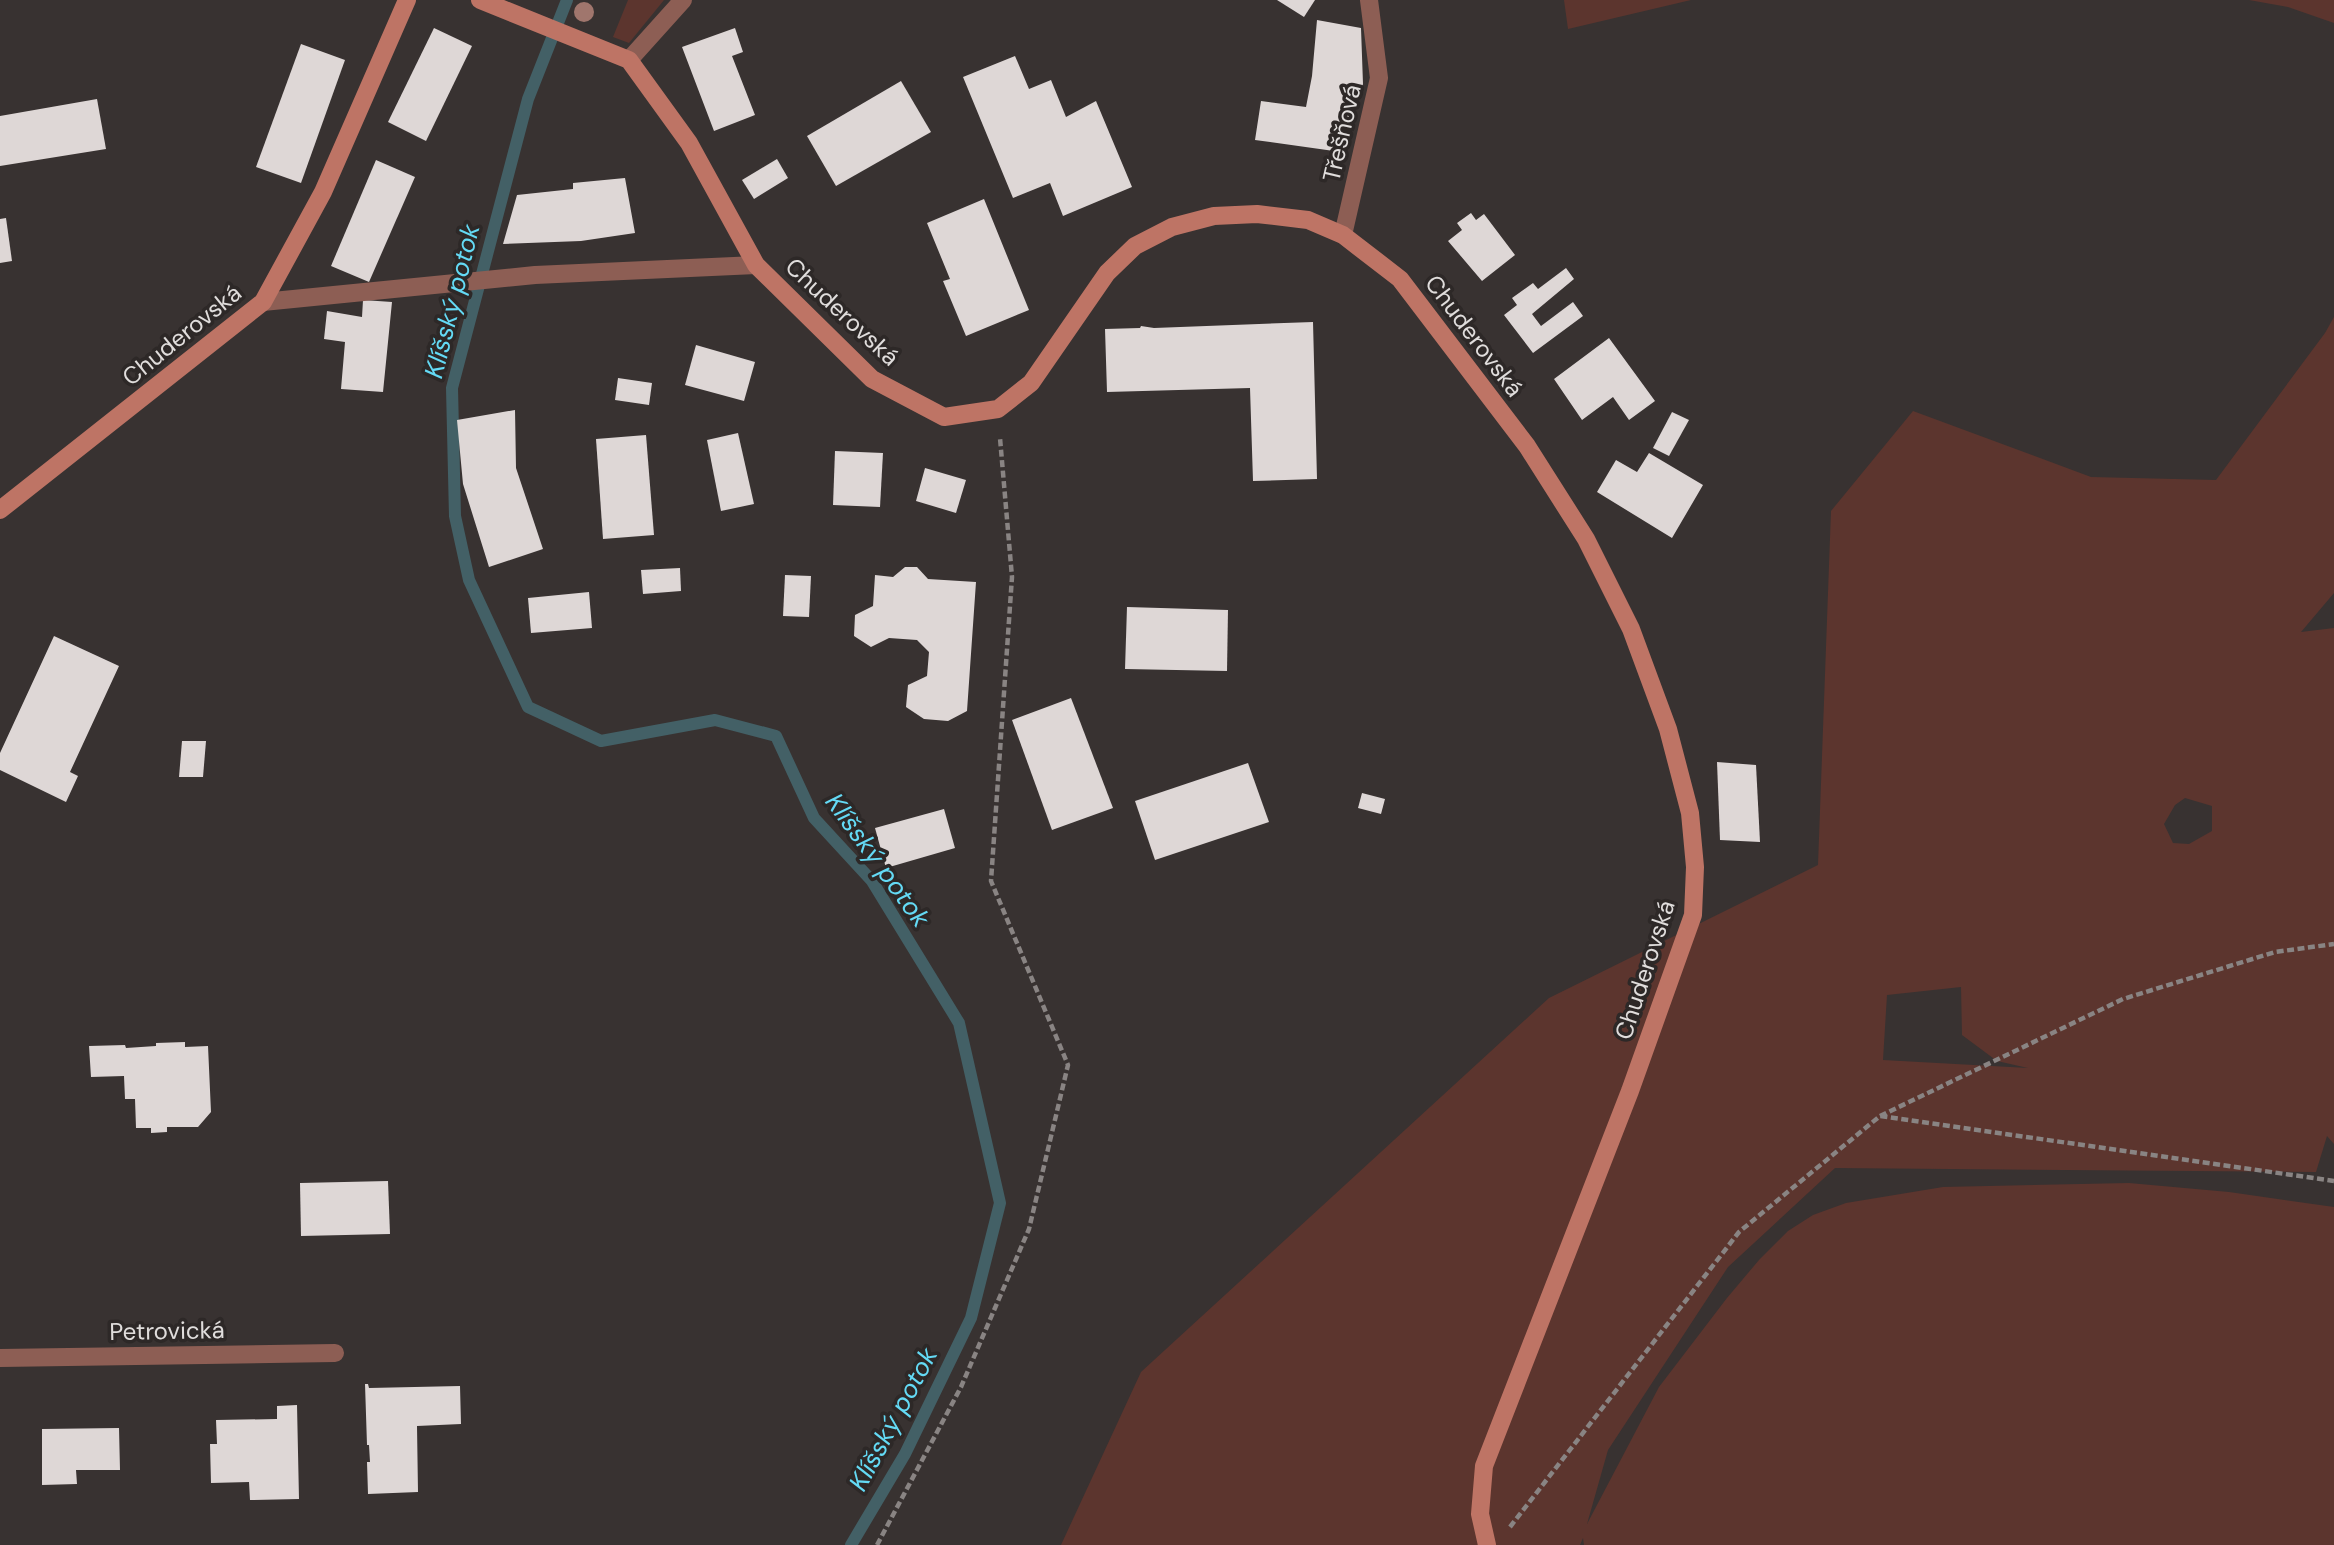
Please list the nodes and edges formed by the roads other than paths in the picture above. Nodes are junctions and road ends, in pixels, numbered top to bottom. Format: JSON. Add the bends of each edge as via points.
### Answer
{"nodes":[{"id":1,"x":407,"y":0,"type":"edge"},
{"id":2,"x":480,"y":0,"type":"edge"},
{"id":3,"x":683,"y":0,"type":"edge"},
{"id":4,"x":1369,"y":0,"type":"edge"},
{"id":5,"x":629,"y":60,"type":"junction"},
{"id":6,"x":1343,"y":235,"type":"junction"},
{"id":7,"x":756,"y":265,"type":"junction"},
{"id":8,"x":263,"y":302,"type":"junction"},
{"id":9,"x":0,"y":510,"type":"edge"},
{"id":10,"x":335,"y":1353,"type":"dead end"},
{"id":11,"x":0,"y":1358,"type":"edge"},
{"id":12,"x":1487,"y":1545,"type":"edge"}],
"edges":[{"from":1,"to":8,"type":"street","name":"Chuderovská","via":[[323,192]]},
{"from":2,"to":5,"type":"street"},
{"from":3,"to":5,"type":"street"},
{"from":4,"to":6,"type":"street","name":"Třešňová","via":[[1379,78]]},
{"from":5,"to":7,"type":"street","name":"Chuderovská","via":[[689,143]]},
{"from":6,"to":7,"type":"street","name":"Chuderovská","via":[[1308,220],[1257,215],[1214,216],[1171,227],[1135,246],[1107,273],[1031,383],[998,409],[944,417],[872,379]]},
{"from":6,"to":12,"type":"street","name":"Chuderovská","via":[[1400,279],[1527,446],[1586,539],[1636,641],[1668,729],[1690,813],[1693,915],[1630,1091],[1484,1466],[1480,1514]]},
{"from":7,"to":8,"type":"street","via":[[507,278]]},
{"from":8,"to":9,"type":"street","name":"Chuderovská"},
{"from":10,"to":11,"type":"street","name":"Petrovická"}]}
